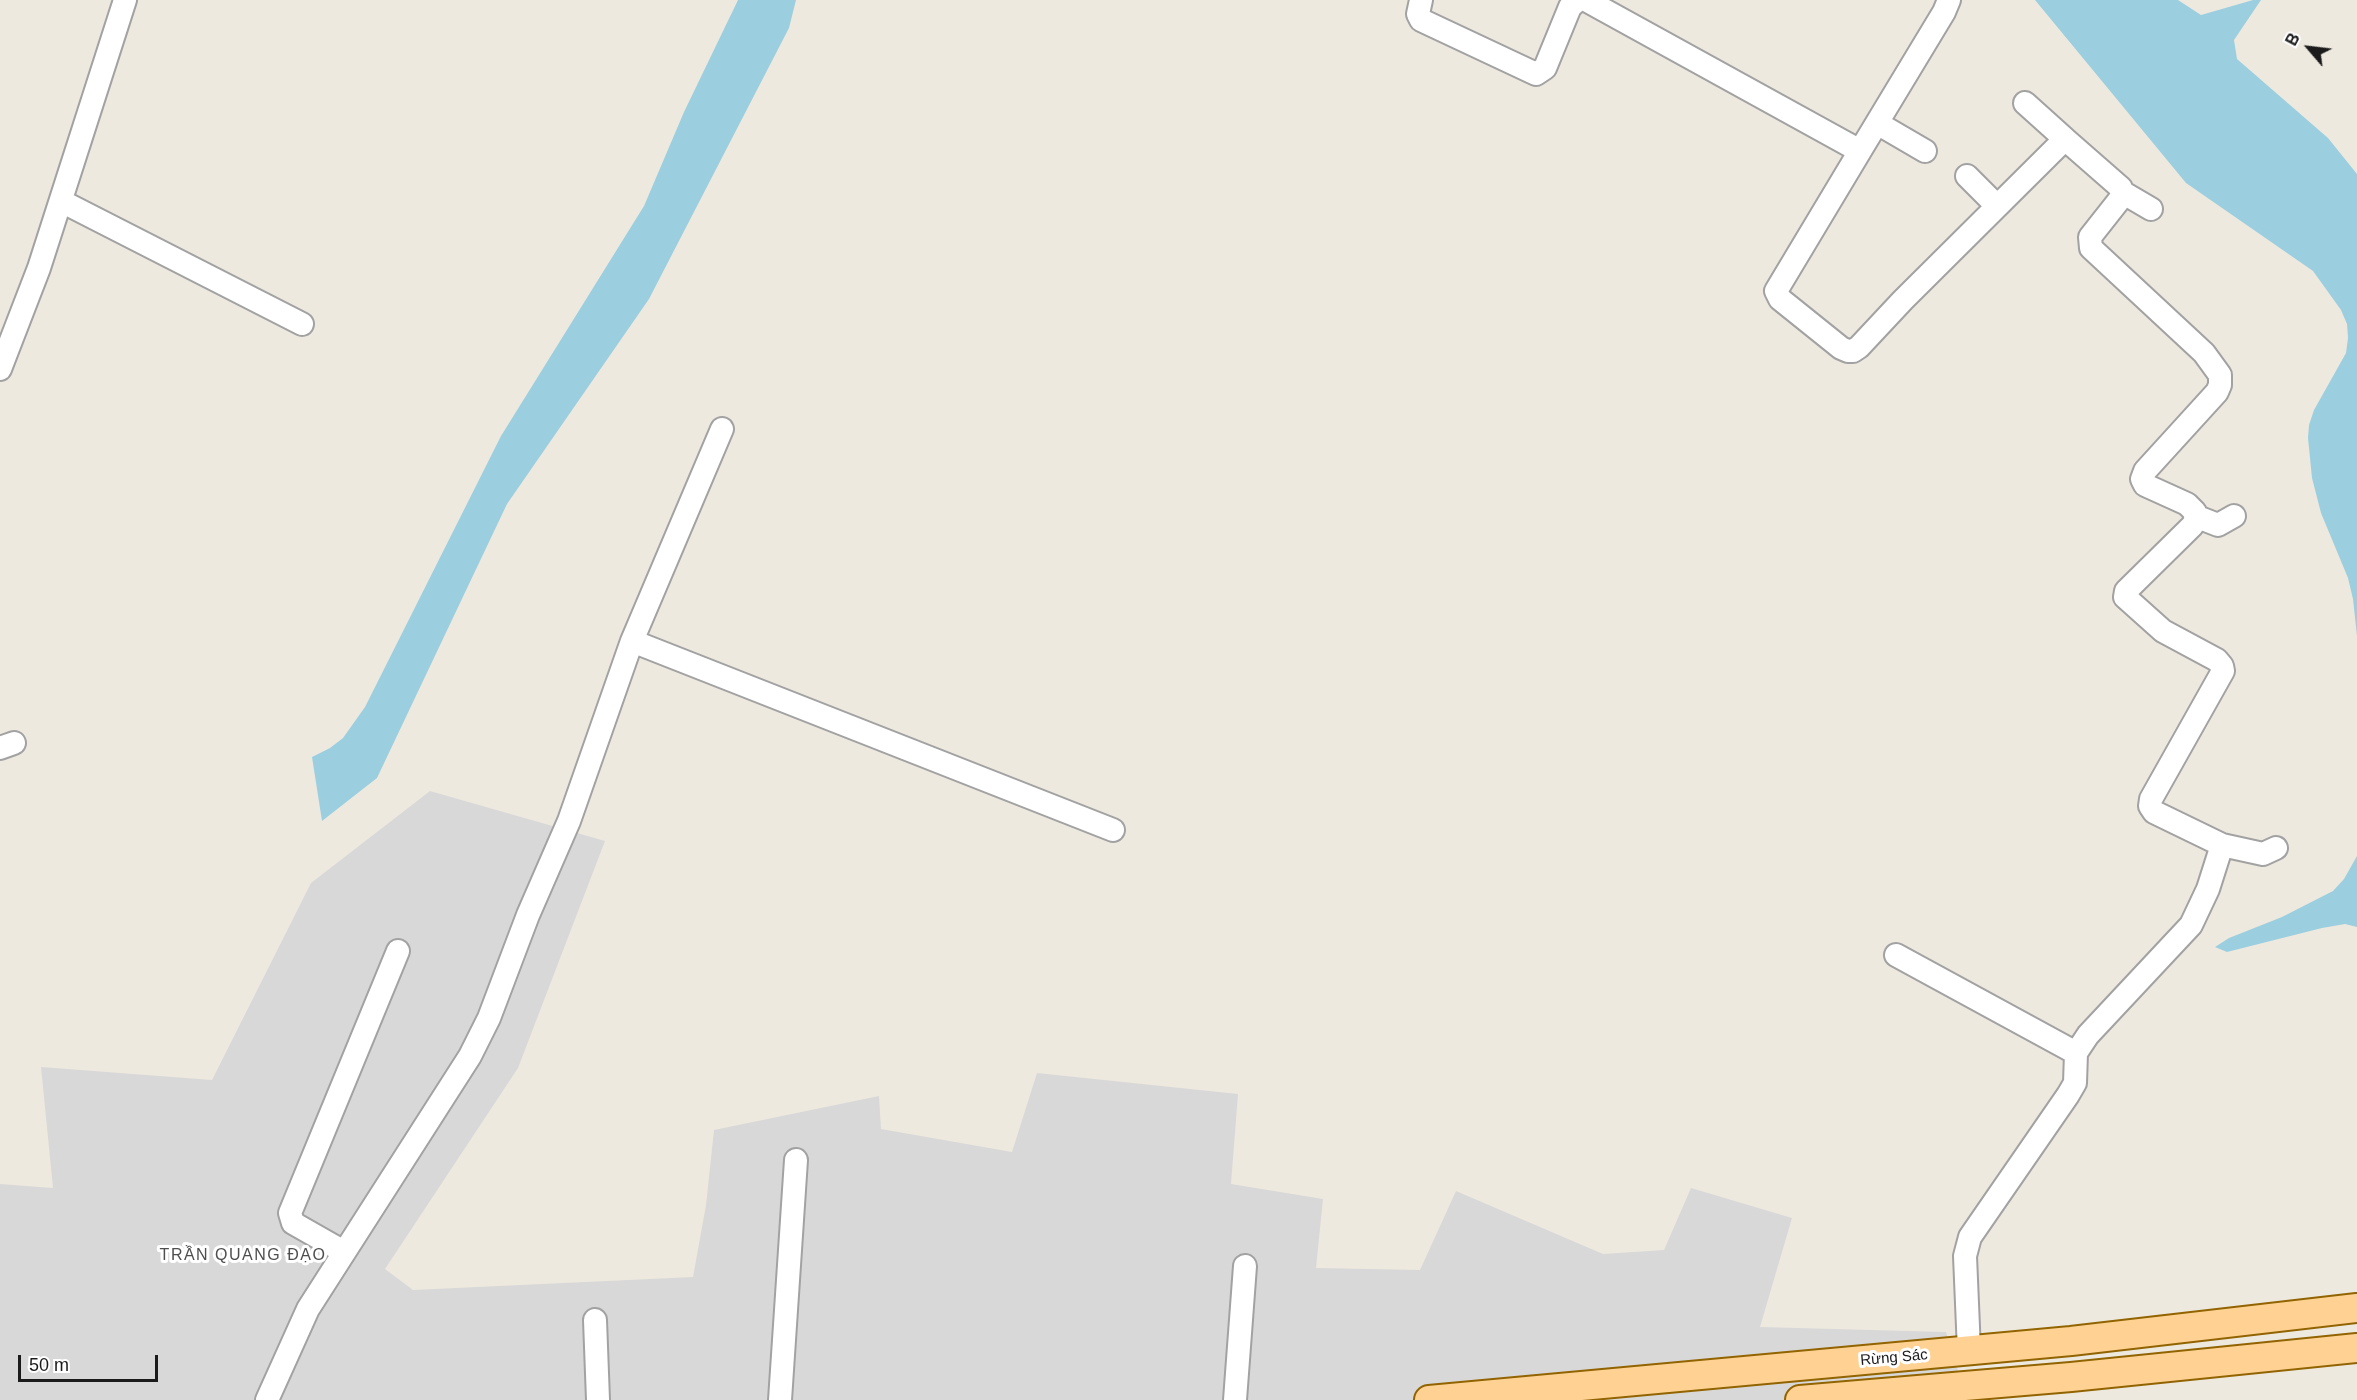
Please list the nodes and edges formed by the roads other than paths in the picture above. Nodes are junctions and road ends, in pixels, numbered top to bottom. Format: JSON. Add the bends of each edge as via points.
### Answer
{"nodes":[{"id":1,"x":125,"y":0,"type":"edge"},
{"id":2,"x":1421,"y":0,"type":"edge"},
{"id":3,"x":1578,"y":0,"type":"edge"},
{"id":4,"x":1586,"y":0,"type":"edge"},
{"id":5,"x":1949,"y":0,"type":"edge"},
{"id":6,"x":2025,"y":103,"type":"dead end"},
{"id":7,"x":1877,"y":123,"type":"junction"},
{"id":8,"x":2066,"y":138,"type":"junction"},
{"id":9,"x":1860,"y":151,"type":"junction"},
{"id":10,"x":1925,"y":151,"type":"dead end"},
{"id":11,"x":1967,"y":176,"type":"dead end"},
{"id":12,"x":2122,"y":192,"type":"junction"},
{"id":13,"x":61,"y":201,"type":"junction"},
{"id":14,"x":1997,"y":206,"type":"junction"},
{"id":15,"x":2151,"y":209,"type":"dead end"},
{"id":16,"x":302,"y":324,"type":"dead end"},
{"id":17,"x":0,"y":369,"type":"edge"},
{"id":18,"x":722,"y":429,"type":"dead end"},
{"id":19,"x":2195,"y":516,"type":"junction"},
{"id":20,"x":2234,"y":516,"type":"dead end"},
{"id":21,"x":632,"y":641,"type":"junction"},
{"id":22,"x":1113,"y":830,"type":"dead end"},
{"id":23,"x":2222,"y":844,"type":"junction"},
{"id":24,"x":2276,"y":848,"type":"dead end"},
{"id":25,"x":398,"y":951,"type":"dead end"},
{"id":26,"x":1896,"y":955,"type":"dead end"},
{"id":27,"x":2076,"y":1053,"type":"junction"},
{"id":28,"x":796,"y":1160,"type":"dead end"},
{"id":29,"x":344,"y":1252,"type":"junction"},
{"id":30,"x":1245,"y":1266,"type":"dead end"},
{"id":31,"x":2357,"y":1308,"type":"edge"},
{"id":32,"x":595,"y":1320,"type":"dead end"},
{"id":33,"x":2357,"y":1348,"type":"edge"},
{"id":34,"x":1969,"y":1351,"type":"junction"},
{"id":35,"x":267,"y":1400,"type":"edge"},
{"id":36,"x":598,"y":1400,"type":"edge"},
{"id":37,"x":780,"y":1400,"type":"edge"},
{"id":38,"x":1235,"y":1400,"type":"edge"},
{"id":39,"x":1429,"y":1400,"type":"edge"},
{"id":40,"x":1800,"y":1400,"type":"edge"}],
"edges":[{"from":1,"to":13,"type":"street"},
{"from":2,"to":3,"type":"street","via":[[1421,20],[1536,74],[1545,68],[1570,7]]},
{"from":4,"to":9,"type":"street"},
{"from":5,"to":7,"type":"street"},
{"from":6,"to":8,"type":"street"},
{"from":7,"to":9,"type":"street"},
{"from":7,"to":10,"type":"street"},
{"from":8,"to":12,"type":"street"},
{"from":8,"to":14,"type":"street"},
{"from":9,"to":14,"type":"street","via":[[1776,291],[1780,299],[1841,348],[1853,351],[1859,347]]},
{"from":11,"to":14,"type":"street"},
{"from":12,"to":15,"type":"street"},
{"from":12,"to":19,"type":"street","via":[[2090,237],[2091,248],[2204,353],[2220,375],[2217,392],[2142,479],[2145,485],[2187,504]]},
{"from":13,"to":16,"type":"street"},
{"from":13,"to":17,"type":"street"},
{"from":18,"to":21,"type":"street"},
{"from":19,"to":20,"type":"street","via":[[2212,525]]},
{"from":19,"to":23,"type":"street","via":[[2192,526],[2124,597],[2163,631],[2222,666],[2223,671],[2150,806],[2154,812]]},
{"from":21,"to":22,"type":"street"},
{"from":21,"to":29,"type":"street","via":[[569,821],[489,1018],[470,1056]]},
{"from":23,"to":24,"type":"street","via":[[2263,854]]},
{"from":23,"to":27,"type":"street","via":[[2191,925],[2134,983]]},
{"from":25,"to":29,"type":"street","via":[[290,1213],[293,1223]]},
{"from":26,"to":27,"type":"street"},
{"from":27,"to":34,"type":"street","via":[[2075,1083],[1965,1249]]},
{"from":28,"to":37,"type":"street"},
{"from":29,"to":35,"type":"street","via":[[308,1309]]},
{"from":30,"to":38,"type":"street"},
{"from":31,"to":34,"type":"main road","name":"Rừng Sác"},
{"from":32,"to":36,"type":"street"},
{"from":33,"to":40,"type":"main road"},
{"from":34,"to":39,"type":"main road","name":"Rừng Sác"}]}
